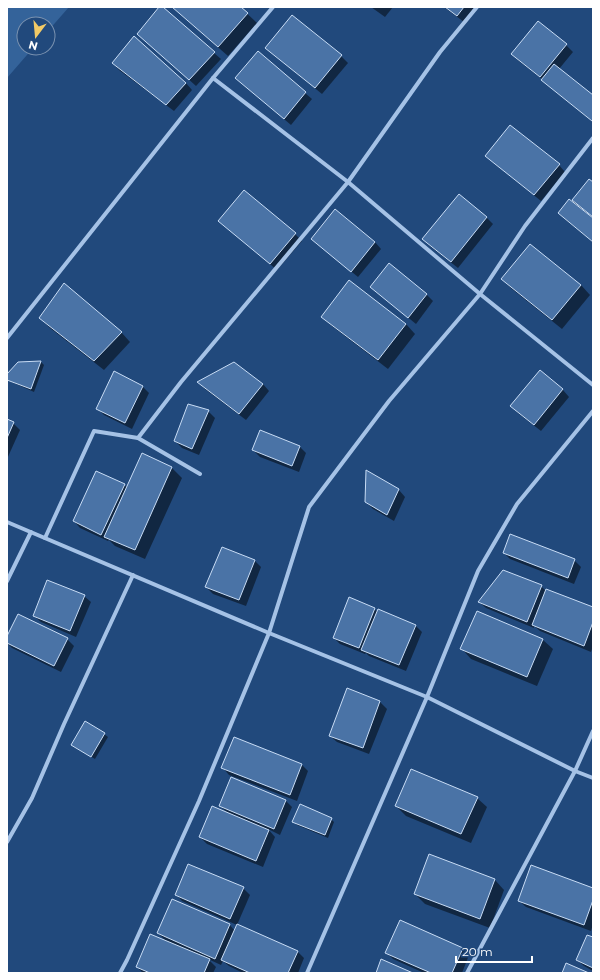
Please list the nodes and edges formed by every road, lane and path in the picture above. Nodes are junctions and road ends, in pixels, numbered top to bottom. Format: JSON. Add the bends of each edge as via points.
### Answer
{"nodes":[{"id":1,"x":273,"y":7,"type":"edge"},
{"id":2,"x":477,"y":7,"type":"edge"},
{"id":3,"x":213,"y":78,"type":"junction"},
{"id":4,"x":593,"y":138,"type":"edge"},
{"id":5,"x":348,"y":182,"type":"junction"},
{"id":6,"x":480,"y":294,"type":"junction"},
{"id":7,"x":7,"y":338,"type":"edge"},
{"id":8,"x":593,"y":385,"type":"edge"},
{"id":9,"x":593,"y":411,"type":"edge"},
{"id":10,"x":138,"y":438,"type":"junction"},
{"id":11,"x":200,"y":474,"type":"dead end"},
{"id":12,"x":7,"y":522,"type":"edge"},
{"id":13,"x":31,"y":532,"type":"junction"},
{"id":14,"x":45,"y":538,"type":"junction"},
{"id":15,"x":133,"y":575,"type":"junction"},
{"id":16,"x":7,"y":581,"type":"edge"},
{"id":17,"x":269,"y":633,"type":"junction"},
{"id":18,"x":427,"y":697,"type":"junction"},
{"id":19,"x":593,"y":731,"type":"edge"},
{"id":20,"x":574,"y":771,"type":"junction"},
{"id":21,"x":593,"y":778,"type":"edge"},
{"id":22,"x":7,"y":842,"type":"edge"},
{"id":23,"x":120,"y":973,"type":"edge"},
{"id":24,"x":307,"y":973,"type":"edge"},
{"id":25,"x":467,"y":973,"type":"edge"}],
"edges":[{"from":1,"to":3,"type":"street"},
{"from":2,"to":5,"type":"street","via":[[440,52]]},
{"from":3,"to":5,"type":"street"},
{"from":3,"to":7,"type":"street"},
{"from":4,"to":6,"type":"street","via":[[525,226]]},
{"from":5,"to":6,"type":"street"},
{"from":5,"to":10,"type":"street","via":[[186,376]]},
{"from":6,"to":8,"type":"street"},
{"from":6,"to":17,"type":"street","via":[[389,400],[309,507]]},
{"from":9,"to":18,"type":"street","via":[[517,504],[478,571]]},
{"from":10,"to":11,"type":"street"},
{"from":10,"to":14,"type":"street","via":[[94,431]]},
{"from":12,"to":13,"type":"street"},
{"from":13,"to":14,"type":"street"},
{"from":13,"to":16,"type":"street"},
{"from":14,"to":15,"type":"street"},
{"from":15,"to":17,"type":"street"},
{"from":15,"to":22,"type":"street","via":[[32,798]]},
{"from":17,"to":18,"type":"street"},
{"from":17,"to":23,"type":"street","via":[[199,801]]},
{"from":18,"to":20,"type":"street"},
{"from":18,"to":24,"type":"street"},
{"from":19,"to":20,"type":"street"},
{"from":20,"to":21,"type":"street"},
{"from":20,"to":25,"type":"street"}]}
